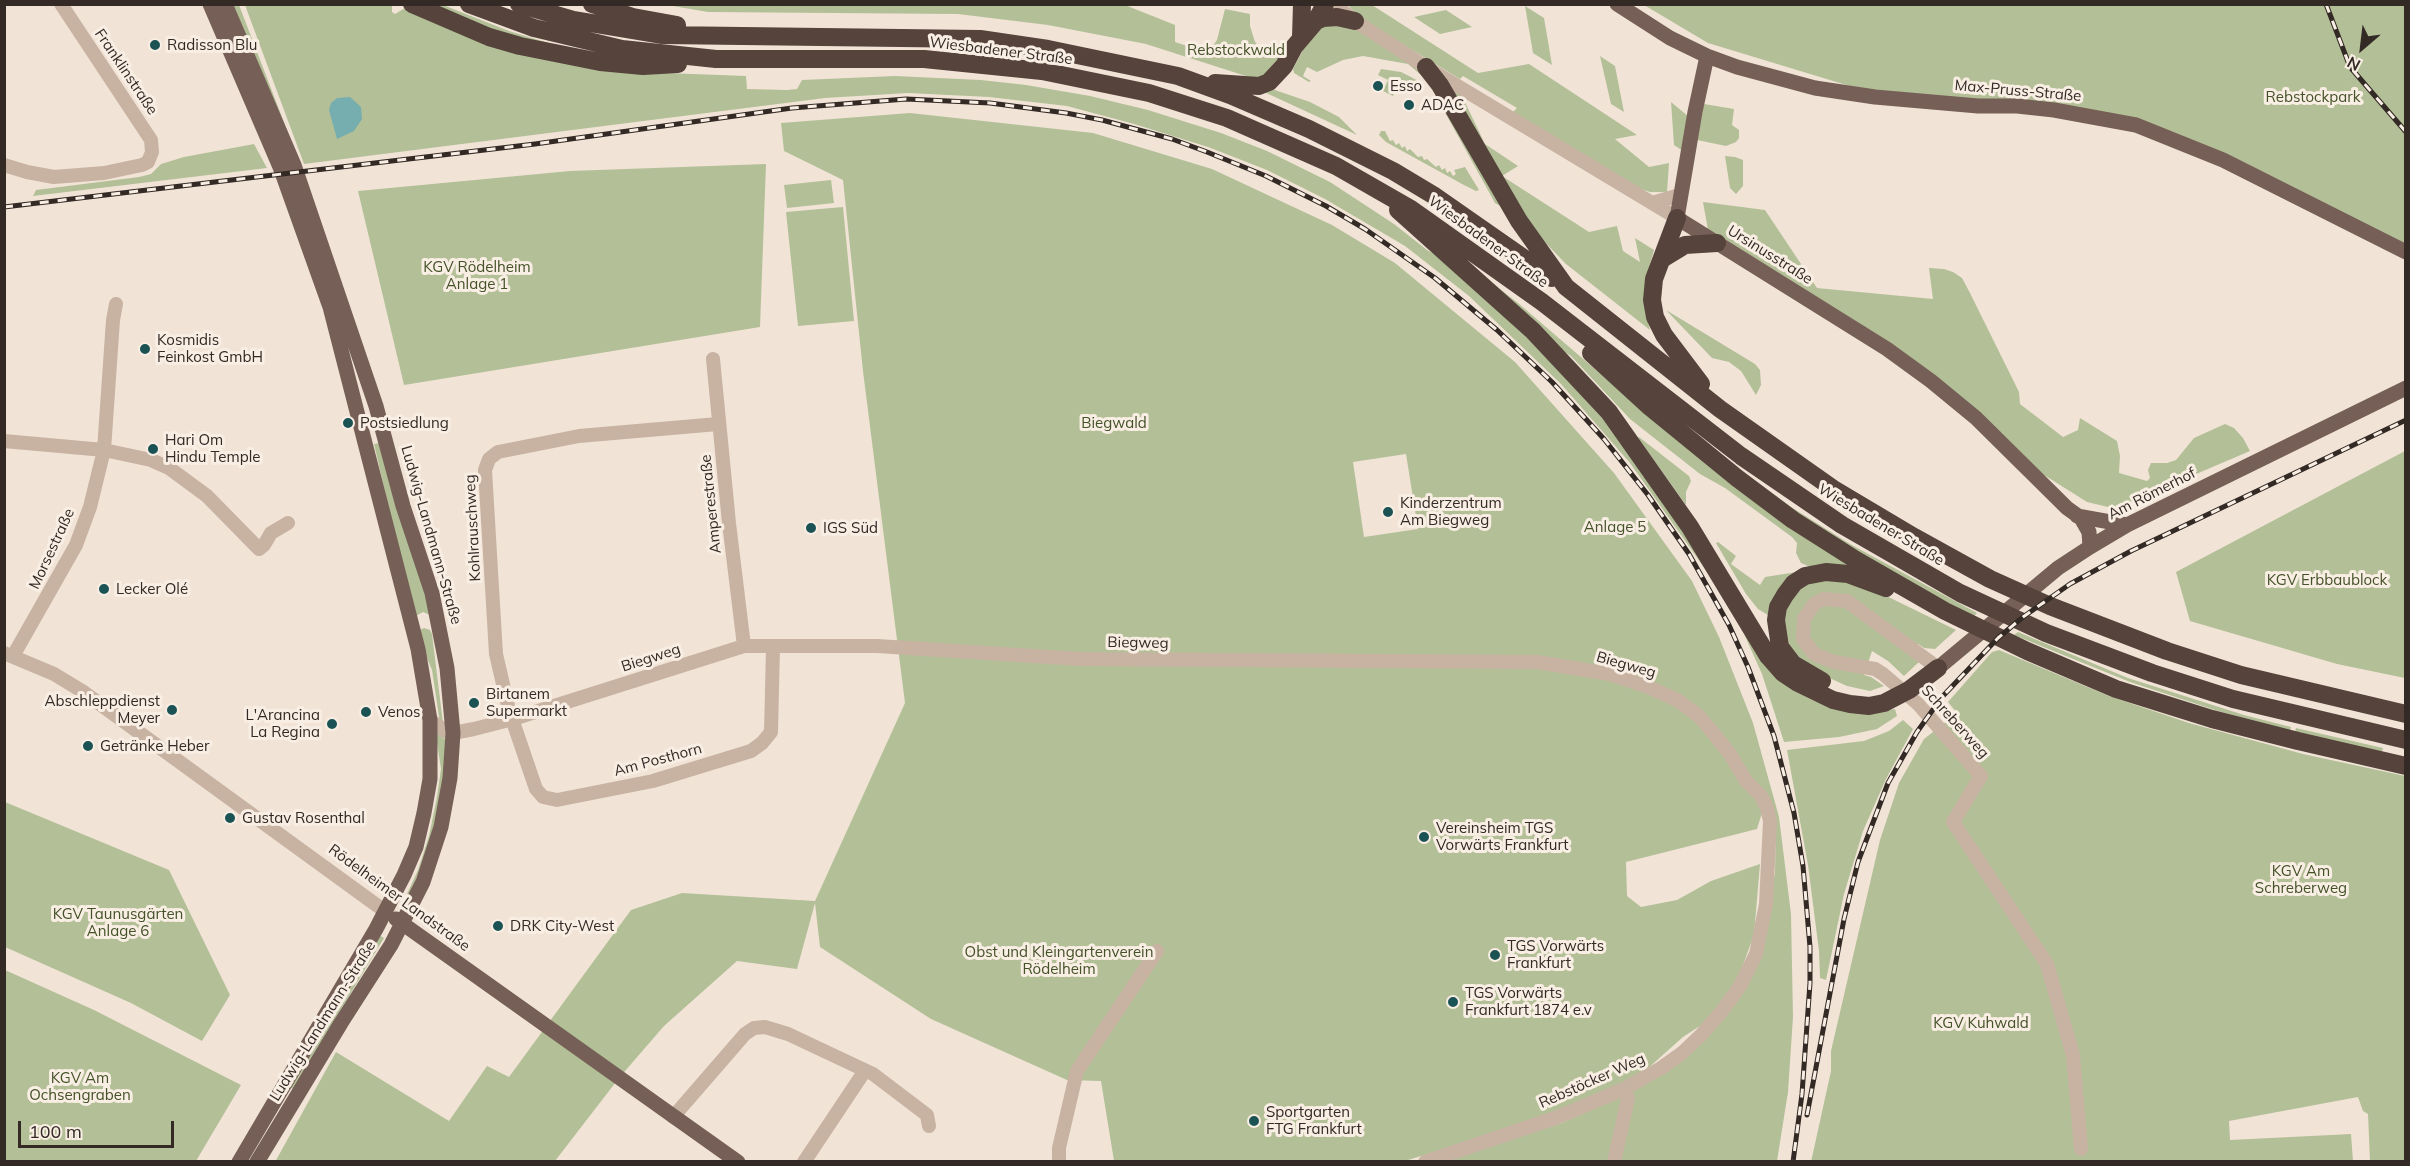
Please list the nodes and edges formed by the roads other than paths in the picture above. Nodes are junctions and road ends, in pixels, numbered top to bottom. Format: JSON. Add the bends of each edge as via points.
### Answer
{"nodes":[{"id":1,"x":61,"y":4,"type":"edge"},
{"id":2,"x":210,"y":4,"type":"edge"},
{"id":3,"x":225,"y":4,"type":"edge"},
{"id":4,"x":412,"y":4,"type":"edge"},
{"id":5,"x":469,"y":4,"type":"edge"},
{"id":6,"x":519,"y":4,"type":"edge"},
{"id":7,"x":592,"y":4,"type":"edge"},
{"id":8,"x":1302,"y":4,"type":"edge"},
{"id":9,"x":1325,"y":4,"type":"edge"},
{"id":10,"x":1334,"y":4,"type":"edge"},
{"id":11,"x":1617,"y":4,"type":"edge"},
{"id":12,"x":1316,"y":21,"type":"junction"},
{"id":13,"x":1354,"y":21,"type":"junction"},
{"id":14,"x":747,"y":37,"type":"junction"},
{"id":15,"x":1301,"y":37,"type":"junction"},
{"id":16,"x":1707,"y":56,"type":"junction"},
{"id":17,"x":716,"y":59,"type":"junction"},
{"id":18,"x":1426,"y":68,"type":"junction"},
{"id":19,"x":1178,"y":76,"type":"junction"},
{"id":20,"x":4,"y":165,"type":"edge"},
{"id":21,"x":287,"y":166,"type":"junction"},
{"id":22,"x":1683,"y":180,"type":"junction"},
{"id":23,"x":1368,"y":183,"type":"junction"},
{"id":24,"x":296,"y":189,"type":"junction"},
{"id":25,"x":1667,"y":207,"type":"junction"},
{"id":26,"x":1717,"y":243,"type":"junction"},
{"id":27,"x":2406,"y":252,"type":"edge"},
{"id":28,"x":1660,"y":264,"type":"junction"},
{"id":29,"x":1566,"y":287,"type":"junction"},
{"id":30,"x":1542,"y":302,"type":"junction"},
{"id":31,"x":116,"y":304,"type":"dead end"},
{"id":32,"x":713,"y":358,"type":"dead end"},
{"id":33,"x":2406,"y":388,"type":"edge"},
{"id":34,"x":1720,"y":409,"type":"junction"},
{"id":35,"x":718,"y":424,"type":"junction"},
{"id":36,"x":4,"y":441,"type":"edge"},
{"id":37,"x":104,"y":450,"type":"junction"},
{"id":38,"x":2072,"y":512,"type":"junction"},
{"id":39,"x":288,"y":523,"type":"dead end"},
{"id":40,"x":2127,"y":525,"type":"junction"},
{"id":41,"x":2090,"y":547,"type":"junction"},
{"id":42,"x":1945,"y":611,"type":"junction"},
{"id":43,"x":412,"y":625,"type":"junction"},
{"id":44,"x":440,"y":632,"type":"junction"},
{"id":45,"x":744,"y":646,"type":"junction"},
{"id":46,"x":773,"y":647,"type":"junction"},
{"id":47,"x":9,"y":654,"type":"edge"},
{"id":48,"x":1938,"y":668,"type":"junction"},
{"id":49,"x":1898,"y":696,"type":"junction"},
{"id":50,"x":2406,"y":714,"type":"edge"},
{"id":51,"x":513,"y":719,"type":"junction"},
{"id":52,"x":430,"y":720,"type":"junction"},
{"id":53,"x":453,"y":733,"type":"junction"},
{"id":54,"x":2406,"y":740,"type":"edge"},
{"id":55,"x":2406,"y":766,"type":"edge"},
{"id":56,"x":1770,"y":844,"type":"joint"},
{"id":57,"x":386,"y":912,"type":"junction"},
{"id":58,"x":402,"y":924,"type":"junction"},
{"id":59,"x":1157,"y":951,"type":"dead end"},
{"id":60,"x":864,"y":1072,"type":"junction"},
{"id":61,"x":1624,"y":1089,"type":"junction"},
{"id":62,"x":673,"y":1116,"type":"junction"},
{"id":63,"x":929,"y":1126,"type":"dead end"},
{"id":64,"x":2081,"y":1149,"type":"dead end"},
{"id":65,"x":239,"y":1161,"type":"edge"},
{"id":66,"x":257,"y":1161,"type":"edge"},
{"id":67,"x":738,"y":1161,"type":"edge"},
{"id":68,"x":804,"y":1161,"type":"edge"},
{"id":69,"x":1059,"y":1161,"type":"edge"},
{"id":70,"x":1425,"y":1161,"type":"edge"},
{"id":71,"x":1614,"y":1161,"type":"edge"}],
"edges":[{"from":1,"to":20,"type":"street","name":"Franklinstraße","via":[[151,140],[152,153],[148,162],[104,173],[54,177]]},
{"from":2,"to":21,"type":"main road","name":"Ludwig-Landmann-Straße"},
{"from":3,"to":21,"type":"main road","name":"Ludwig-Landmann-Straße"},
{"from":4,"to":17,"type":"highway","via":[[489,37],[562,55],[642,66]]},
{"from":5,"to":17,"type":"highway","name":"Wiesbadener Straße","via":[[569,38],[644,52]]},
{"from":6,"to":14,"type":"highway","name":"Wiesbadener Straße","via":[[627,30]]},
{"from":7,"to":14,"type":"highway","via":[[633,17]]},
{"from":8,"to":15,"type":"highway"},
{"from":9,"to":12,"type":"highway"},
{"from":10,"to":13,"type":"street","name":"Ursinusstraße"},
{"from":11,"to":16,"type":"main road","name":"Max-Pruss-Straße"},
{"from":12,"to":13,"type":"highway","via":[[1329,17]]},
{"from":12,"to":15,"type":"highway"},
{"from":13,"to":18,"type":"street","name":"Ursinusstraße"},
{"from":14,"to":19,"type":"highway","name":"Wiesbadener Straße","via":[[980,39],[1048,48]]},
{"from":15,"to":19,"type":"highway","via":[[1278,74],[1264,84],[1236,85]]},
{"from":16,"to":22,"type":"main road"},
{"from":16,"to":27,"type":"main road","name":"Max-Pruss-Straße","via":[[1825,89],[1886,98],[2054,110],[2136,125],[2223,160]]},
{"from":17,"to":23,"type":"highway","name":"Wiesbadener Straße","via":[[924,59],[1042,70],[1199,108],[1302,149]]},
{"from":18,"to":25,"type":"street","name":"Ursinusstraße"},
{"from":18,"to":29,"type":"highway","via":[[1440,85],[1519,221]]},
{"from":19,"to":29,"type":"highway","name":"Wiesbadener Straße","via":[[1309,129],[1393,171]]},
{"from":21,"to":24,"type":"main road","name":"Ludwig-Landmann-Straße"},
{"from":22,"to":25,"type":"main road"},
{"from":22,"to":25,"type":"main road"},
{"from":23,"to":30,"type":"highway","name":"Wiesbadener Straße","via":[[1438,227]]},
{"from":23,"to":49,"type":"highway","via":[[1533,331],[1609,412],[1690,527],[1777,667],[1798,683],[1833,700],[1876,705]]},
{"from":24,"to":43,"type":"main road","name":"Ludwig-Landmann-Straße"},
{"from":24,"to":44,"type":"main road","name":"Ludwig-Landmann-Straße","via":[[374,399]]},
{"from":25,"to":26,"type":"main road","name":"Ursinusstraße"},
{"from":25,"to":28,"type":"highway"},
{"from":26,"to":28,"type":"highway","via":[[1685,245]]},
{"from":26,"to":38,"type":"main road","name":"Ursinusstraße","via":[[1931,381],[1976,418]]},
{"from":28,"to":34,"type":"highway","via":[[1652,300],[1655,317],[1677,354]]},
{"from":29,"to":34,"type":"highway"},
{"from":30,"to":42,"type":"highway","via":[[1626,386],[1737,478],[1856,560]]},
{"from":30,"to":54,"type":"highway","name":"Wiesbadener Straße","via":[[1741,456],[1842,525],[1960,593],[2046,633],[2152,673],[2233,699]]},
{"from":31,"to":37,"type":"street","name":"Morsestraße"},
{"from":32,"to":35,"type":"street","name":"Amperestraße"},
{"from":33,"to":40,"type":"main road","name":"Am Römerhof"},
{"from":34,"to":50,"type":"highway","name":"Wiesbadener Straße","via":[[1835,490],[1990,579],[2049,606],[2241,675]]},
{"from":35,"to":45,"type":"street","name":"Amperestraße"},
{"from":35,"to":51,"type":"street","name":"Kohlrauschweg","via":[[579,436],[498,452],[489,459],[485,470],[496,654]]},
{"from":36,"to":37,"type":"street"},
{"from":37,"to":39,"type":"street","via":[[169,468],[207,496],[259,549],[271,533]]},
{"from":37,"to":47,"type":"street","name":"Morsestraße","via":[[76,545]]},
{"from":38,"to":40,"type":"main road"},
{"from":38,"to":41,"type":"main road","name":"Ursinusstraße","via":[[2075,526]]},
{"from":40,"to":41,"type":"main road","name":"Am Römerhof"},
{"from":41,"to":48,"type":"main road","name":"Am Römerhof","via":[[2058,568]]},
{"from":42,"to":49,"type":"highway","via":[[1857,577],[1833,572],[1805,576],[1794,583],[1781,601],[1777,633],[1783,652],[1793,664],[1853,694],[1874,698]]},
{"from":42,"to":55,"type":"highway","via":[[2116,689],[2277,736]]},
{"from":43,"to":44,"type":"main road","via":[[418,618],[424,618]]},
{"from":43,"to":52,"type":"main road","name":"Ludwig-Landmann-Straße"},
{"from":44,"to":53,"type":"main road","name":"Ludwig-Landmann-Straße"},
{"from":45,"to":46,"type":"street","name":"Biegweg"},
{"from":45,"to":51,"type":"street","name":"Biegweg"},
{"from":46,"to":51,"type":"street","name":"Am Posthorn","via":[[771,732],[762,743],[751,751],[653,781],[557,800],[543,797],[536,789]]},
{"from":46,"to":56,"type":"street","name":"Biegweg","via":[[889,647],[1091,659],[1537,662],[1610,674],[1677,700],[1699,716],[1730,754],[1746,782],[1761,796],[1770,821]]},
{"from":47,"to":57,"type":"street","name":"Rödelheimer Landstraße","via":[[82,691]]},
{"from":48,"to":49,"type":"highway"},
{"from":48,"to":64,"type":"street","name":"Schreberweg","via":[[1847,601],[1823,599],[1814,604],[1804,619],[1803,639],[1814,654],[1883,674],[1918,704],[1981,776],[1953,822],[2047,964],[2073,1055]]},
{"from":51,"to":53,"type":"street","name":"Biegweg"},
{"from":52,"to":53,"type":"street"},
{"from":52,"to":57,"type":"main road","name":"Ludwig-Landmann-Straße","via":[[430,779],[424,813],[416,847]]},
{"from":53,"to":58,"type":"main road","name":"Ludwig-Landmann-Straße","via":[[441,827],[423,882]]},
{"from":56,"to":61,"type":"street","name":"Rebstöcker Weg","via":[[1766,904],[1756,954],[1740,986],[1682,1053]]},
{"from":57,"to":58,"type":"main road","name":"Rödelheimer Landstraße"},
{"from":57,"to":65,"type":"main road","name":"Ludwig-Landmann-Straße"},
{"from":58,"to":62,"type":"main road","name":"Rödelheimer Landstraße"},
{"from":58,"to":66,"type":"main road","name":"Ludwig-Landmann-Straße"},
{"from":59,"to":69,"type":"street","via":[[1077,1071]]},
{"from":60,"to":62,"type":"street","via":[[788,1034],[754,1028]]},
{"from":60,"to":63,"type":"street","via":[[873,1074],[927,1115]]},
{"from":60,"to":68,"type":"street"},
{"from":61,"to":70,"type":"street","name":"Rebstöcker Weg","via":[[1558,1117]]},
{"from":61,"to":71,"type":"street","via":[[1628,1098]]},
{"from":62,"to":67,"type":"main road","name":"Rödelheimer Landstraße"}]}
